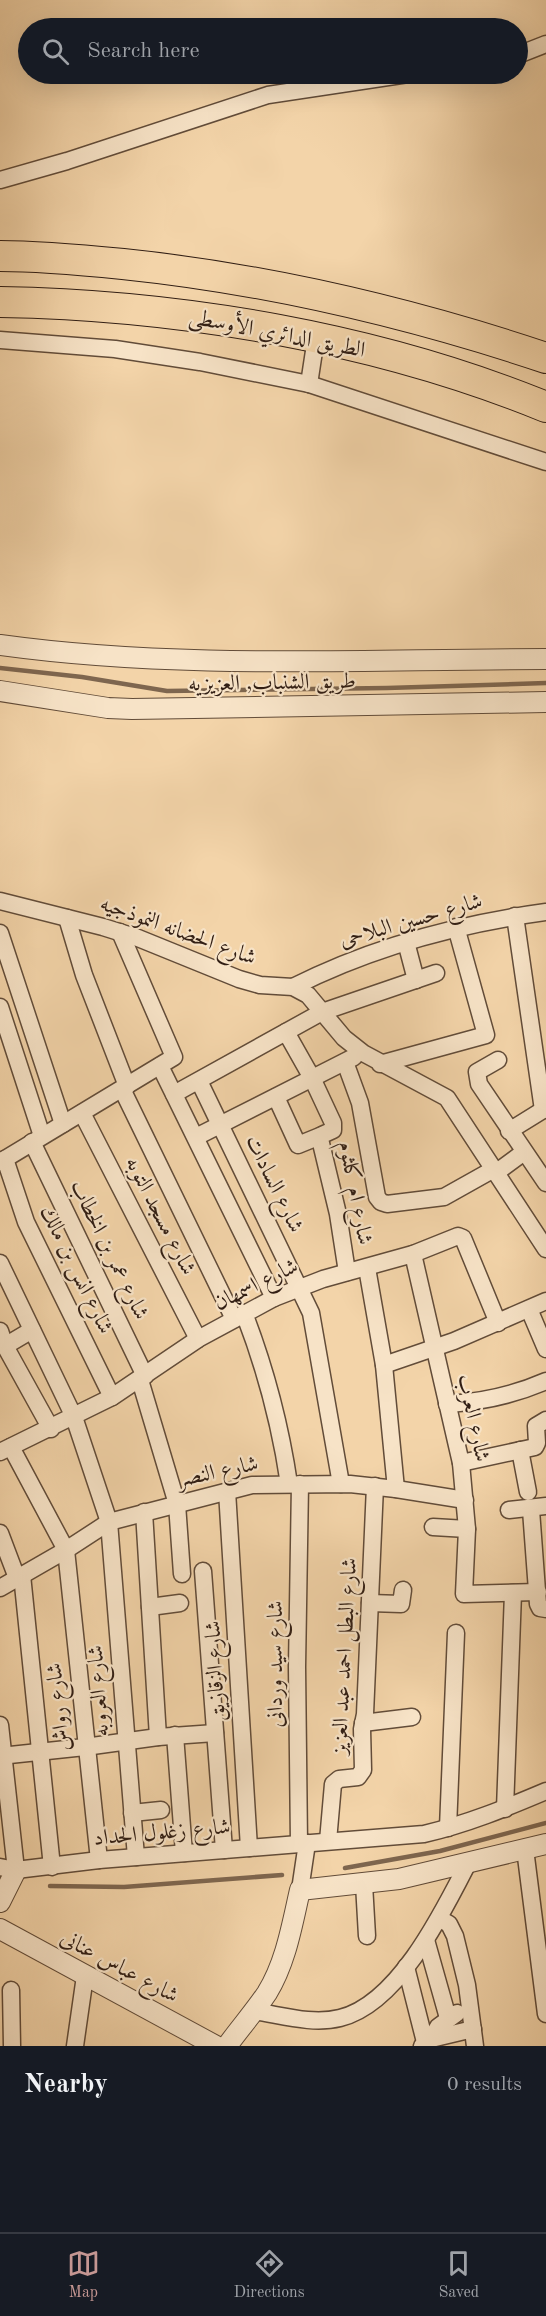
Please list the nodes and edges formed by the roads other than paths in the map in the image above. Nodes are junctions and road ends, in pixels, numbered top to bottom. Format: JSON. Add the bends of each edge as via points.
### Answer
{"nodes":[{"id":1,"x":546,"y":44,"type":"edge"},
{"id":2,"x":528,"y":51,"type":"edge"},
{"id":3,"x":341,"y":84,"type":"edge"},
{"id":4,"x":0,"y":180,"type":"edge"},
{"id":5,"x":0,"y":256,"type":"edge"},
{"id":6,"x":0,"y":302,"type":"edge"},
{"id":7,"x":316,"y":338,"type":"junction"},
{"id":8,"x":0,"y":340,"type":"edge"},
{"id":9,"x":546,"y":358,"type":"edge"},
{"id":10,"x":309,"y":384,"type":"junction"},
{"id":11,"x":546,"y":407,"type":"edge"},
{"id":12,"x":546,"y":462,"type":"edge"},
{"id":13,"x":0,"y":645,"type":"edge"},
{"id":14,"x":546,"y":659,"type":"edge"},
{"id":15,"x":0,"y":691,"type":"edge"},
{"id":16,"x":546,"y":702,"type":"edge"},
{"id":17,"x":0,"y":901,"type":"edge"},
{"id":18,"x":546,"y":912,"type":"edge"},
{"id":19,"x":515,"y":916,"type":"junction"},
{"id":20,"x":67,"y":918,"type":"junction"},
{"id":21,"x":456,"y":927,"type":"junction"},
{"id":22,"x":120,"y":932,"type":"junction"},
{"id":23,"x":0,"y":933,"type":"edge"},
{"id":24,"x":406,"y":942,"type":"junction"},
{"id":25,"x":436,"y":973,"type":"dead end"},
{"id":26,"x":416,"y":980,"type":"junction"},
{"id":27,"x":293,"y":987,"type":"junction"},
{"id":28,"x":0,"y":1007,"type":"edge"},
{"id":29,"x":322,"y":1012,"type":"junction"},
{"id":30,"x":286,"y":1032,"type":"junction"},
{"id":31,"x":363,"y":1053,"type":"junction"},
{"id":32,"x":498,"y":1060,"type":"dead end"},
{"id":33,"x":345,"y":1062,"type":"junction"},
{"id":34,"x":380,"y":1064,"type":"junction"},
{"id":35,"x":160,"y":1066,"type":"junction"},
{"id":36,"x":312,"y":1078,"type":"junction"},
{"id":37,"x":199,"y":1081,"type":"junction"},
{"id":38,"x":125,"y":1087,"type":"junction"},
{"id":39,"x":174,"y":1094,"type":"junction"},
{"id":40,"x":276,"y":1097,"type":"junction"},
{"id":41,"x":545,"y":1109,"type":"edge"},
{"id":42,"x":82,"y":1113,"type":"junction"},
{"id":43,"x":63,"y":1124,"type":"junction"},
{"id":44,"x":220,"y":1125,"type":"junction"},
{"id":45,"x":509,"y":1131,"type":"junction"},
{"id":46,"x":320,"y":1136,"type":"junction"},
{"id":47,"x":196,"y":1137,"type":"junction"},
{"id":48,"x":37,"y":1139,"type":"junction"},
{"id":49,"x":524,"y":1152,"type":"junction"},
{"id":50,"x":3,"y":1160,"type":"edge"},
{"id":51,"x":495,"y":1171,"type":"junction"},
{"id":52,"x":546,"y":1183,"type":"edge"},
{"id":53,"x":541,"y":1229,"type":"edge"},
{"id":54,"x":546,"y":1249,"type":"edge"},
{"id":55,"x":413,"y":1254,"type":"junction"},
{"id":56,"x":367,"y":1268,"type":"junction"},
{"id":57,"x":1,"y":1269,"type":"edge"},
{"id":58,"x":346,"y":1272,"type":"junction"},
{"id":59,"x":299,"y":1288,"type":"junction"},
{"id":60,"x":274,"y":1298,"type":"junction"},
{"id":61,"x":546,"y":1300,"type":"edge"},
{"id":62,"x":529,"y":1309,"type":"junction"},
{"id":63,"x":239,"y":1316,"type":"junction"},
{"id":64,"x":498,"y":1323,"type":"junction"},
{"id":65,"x":32,"y":1330,"type":"junction"},
{"id":66,"x":3,"y":1338,"type":"edge"},
{"id":67,"x":198,"y":1339,"type":"junction"},
{"id":68,"x":435,"y":1348,"type":"junction"},
{"id":69,"x":546,"y":1349,"type":"edge"},
{"id":70,"x":384,"y":1365,"type":"junction"},
{"id":71,"x":142,"y":1378,"type":"junction"},
{"id":72,"x":546,"y":1381,"type":"edge"},
{"id":73,"x":112,"y":1397,"type":"junction"},
{"id":74,"x":447,"y":1404,"type":"junction"},
{"id":75,"x":74,"y":1417,"type":"junction"},
{"id":76,"x":546,"y":1420,"type":"edge"},
{"id":77,"x":51,"y":1429,"type":"junction"},
{"id":78,"x":5,"y":1450,"type":"edge"},
{"id":79,"x":520,"y":1450,"type":"junction"},
{"id":80,"x":460,"y":1463,"type":"junction"},
{"id":81,"x":294,"y":1484,"type":"junction"},
{"id":82,"x":341,"y":1484,"type":"junction"},
{"id":83,"x":375,"y":1486,"type":"junction"},
{"id":84,"x":396,"y":1489,"type":"junction"},
{"id":85,"x":227,"y":1491,"type":"junction"},
{"id":86,"x":528,"y":1492,"type":"dead end"},
{"id":87,"x":465,"y":1500,"type":"junction"},
{"id":88,"x":177,"y":1504,"type":"junction"},
{"id":89,"x":538,"y":1508,"type":"edge"},
{"id":90,"x":509,"y":1510,"type":"dead end"},
{"id":91,"x":144,"y":1512,"type":"junction"},
{"id":92,"x":109,"y":1522,"type":"junction"},
{"id":93,"x":433,"y":1527,"type":"dead end"},
{"id":94,"x":467,"y":1529,"type":"junction"},
{"id":95,"x":0,"y":1533,"type":"edge"},
{"id":96,"x":66,"y":1550,"type":"junction"},
{"id":97,"x":203,"y":1570,"type":"dead end"},
{"id":98,"x":182,"y":1574,"type":"dead end"},
{"id":99,"x":19,"y":1577,"type":"junction"},
{"id":100,"x":0,"y":1588,"type":"edge"},
{"id":101,"x":403,"y":1590,"type":"dead end"},
{"id":102,"x":538,"y":1592,"type":"junction"},
{"id":103,"x":513,"y":1593,"type":"junction"},
{"id":104,"x":180,"y":1603,"type":"dead end"},
{"id":105,"x":370,"y":1603,"type":"junction"},
{"id":106,"x":150,"y":1607,"type":"junction"},
{"id":107,"x":546,"y":1609,"type":"edge"},
{"id":108,"x":456,"y":1633,"type":"dead end"},
{"id":109,"x":412,"y":1717,"type":"dead end"},
{"id":110,"x":363,"y":1723,"type":"junction"},
{"id":111,"x":0,"y":1725,"type":"edge"},
{"id":112,"x":215,"y":1733,"type":"junction"},
{"id":113,"x":167,"y":1736,"type":"junction"},
{"id":114,"x":126,"y":1741,"type":"junction"},
{"id":115,"x":85,"y":1747,"type":"junction"},
{"id":116,"x":41,"y":1752,"type":"junction"},
{"id":117,"x":2,"y":1756,"type":"edge"},
{"id":118,"x":3,"y":1782,"type":"edge"},
{"id":119,"x":546,"y":1791,"type":"edge"},
{"id":120,"x":504,"y":1809,"type":"junction"},
{"id":121,"x":161,"y":1810,"type":"dead end"},
{"id":122,"x":132,"y":1813,"type":"junction"},
{"id":123,"x":448,"y":1828,"type":"junction"},
{"id":124,"x":328,"y":1841,"type":"junction"},
{"id":125,"x":303,"y":1844,"type":"junction"},
{"id":126,"x":546,"y":1844,"type":"edge"},
{"id":127,"x":249,"y":1848,"type":"junction"},
{"id":128,"x":224,"y":1850,"type":"junction"},
{"id":129,"x":525,"y":1850,"type":"junction"},
{"id":130,"x":184,"y":1853,"type":"junction"},
{"id":131,"x":136,"y":1857,"type":"junction"},
{"id":132,"x":99,"y":1860,"type":"junction"},
{"id":133,"x":468,"y":1863,"type":"junction"},
{"id":134,"x":51,"y":1867,"type":"junction"},
{"id":135,"x":8,"y":1868,"type":"edge"},
{"id":136,"x":364,"y":1884,"type":"junction"},
{"id":137,"x":300,"y":1890,"type":"junction"},
{"id":138,"x":0,"y":1902,"type":"edge"},
{"id":139,"x":440,"y":1919,"type":"junction"},
{"id":140,"x":0,"y":1929,"type":"edge"},
{"id":141,"x":367,"y":1936,"type":"dead end"},
{"id":142,"x":426,"y":1940,"type":"junction"},
{"id":143,"x":406,"y":1967,"type":"junction"},
{"id":144,"x":85,"y":1976,"type":"junction"},
{"id":145,"x":11,"y":1990,"type":"dead end"},
{"id":146,"x":470,"y":2003,"type":"junction"},
{"id":147,"x":253,"y":2011,"type":"junction"},
{"id":148,"x":546,"y":2014,"type":"edge"},
{"id":149,"x":448,"y":2019,"type":"junction"},
{"id":150,"x":474,"y":2038,"type":"edge"},
{"id":151,"x":426,"y":2044,"type":"edge"},
{"id":152,"x":12,"y":2046,"type":"edge"},
{"id":153,"x":75,"y":2046,"type":"edge"},
{"id":154,"x":216,"y":2046,"type":"edge"},
{"id":155,"x":227,"y":2046,"type":"edge"}],
"edges":[{"from":1,"to":2,"type":"street"},
{"from":3,"to":4,"type":"street","via":[[268,95]]},
{"from":5,"to":9,"type":"highway","name":"الطريق الدائري الأوسطى","via":[[86,260],[245,280],[403,314]]},
{"from":6,"to":7,"type":"highway","name":"الطريق الدائري الأوسطى","via":[[160,312]]},
{"from":7,"to":10,"type":"street"},
{"from":7,"to":11,"type":"highway","name":"الطريق الدائري الأوسطى","via":[[468,379]]},
{"from":8,"to":10,"type":"street","via":[[125,350]]},
{"from":10,"to":12,"type":"street"},
{"from":13,"to":14,"type":"street","name":"طريق الشنباب, العزيزيه","via":[[156,659]]},
{"from":15,"to":16,"type":"street","name":"طريق الشنباب, العزيزيه","via":[[132,709]]},
{"from":17,"to":20,"type":"street","name":"شارع الحضانه النموذجيه"},
{"from":18,"to":19,"type":"street","name":"شارع حسين البلاحى"},
{"from":19,"to":21,"type":"street","name":"شارع حسين البلاحى"},
{"from":19,"to":41,"type":"street"},
{"from":20,"to":22,"type":"street","name":"شارع الحضانه النموذجيه"},
{"from":20,"to":38,"type":"street","name":"شارع سيد وردانى"},
{"from":21,"to":24,"type":"street","name":"شارع حسين البلاحى"},
{"from":21,"to":34,"type":"street","via":[[486,1035]]},
{"from":22,"to":27,"type":"street","name":"شارع الحضانه النموذجيه","via":[[239,979]]},
{"from":22,"to":35,"type":"street","via":[[174,1055]]},
{"from":23,"to":43,"type":"street"},
{"from":24,"to":26,"type":"street"},
{"from":24,"to":27,"type":"street","name":"شارع حسين البلاحى","via":[[328,969]]},
{"from":25,"to":26,"type":"street"},
{"from":26,"to":29,"type":"street"},
{"from":27,"to":29,"type":"street","via":[[308,995]]},
{"from":28,"to":48,"type":"street","name":"شارع عمر بن الخطاب"},
{"from":29,"to":30,"type":"street"},
{"from":29,"to":31,"type":"street"},
{"from":30,"to":36,"type":"street","name":"شارع ام كلثوم"},
{"from":30,"to":37,"type":"street"},
{"from":31,"to":33,"type":"street"},
{"from":31,"to":34,"type":"street"},
{"from":32,"to":45,"type":"street","via":[[477,1072],[477,1078]]},
{"from":33,"to":36,"type":"street"},
{"from":33,"to":51,"type":"street","via":[[360,1103],[381,1202],[444,1197]]},
{"from":34,"to":51,"type":"street","via":[[447,1098]]},
{"from":35,"to":38,"type":"street"},
{"from":35,"to":39,"type":"street"},
{"from":36,"to":40,"type":"street"},
{"from":36,"to":46,"type":"street","name":"شارع ام كلثوم","via":[[333,1123],[333,1130]]},
{"from":37,"to":39,"type":"street"},
{"from":37,"to":44,"type":"street","name":"شارع السادات"},
{"from":38,"to":42,"type":"street"},
{"from":38,"to":63,"type":"street","name":"شارع سيد وردانى"},
{"from":39,"to":47,"type":"street"},
{"from":40,"to":44,"type":"street"},
{"from":40,"to":46,"type":"street","via":[[298,1145]]},
{"from":41,"to":45,"type":"street"},
{"from":42,"to":43,"type":"street"},
{"from":42,"to":67,"type":"street","name":"شارع مسجد التوبه"},
{"from":43,"to":48,"type":"street"},
{"from":44,"to":47,"type":"street"},
{"from":44,"to":59,"type":"street","name":"شارع السادات"},
{"from":45,"to":49,"type":"street"},
{"from":46,"to":58,"type":"street","name":"شارع ام كلثوم","via":[[338,1214]]},
{"from":47,"to":60,"type":"street"},
{"from":48,"to":50,"type":"street"},
{"from":48,"to":71,"type":"street","name":"شارع عمر بن الخطاب"},
{"from":49,"to":51,"type":"street"},
{"from":49,"to":52,"type":"street"},
{"from":50,"to":73,"type":"street","name":"شارع انس بن مالك","via":[[26,1222]]},
{"from":51,"to":53,"type":"street"},
{"from":53,"to":54,"type":"street"},
{"from":55,"to":56,"type":"street","name":"شارع اسمهان"},
{"from":55,"to":64,"type":"street","name":"شارع اسمهان","via":[[461,1236]]},
{"from":55,"to":68,"type":"street","name":"شارع العرب"},
{"from":56,"to":58,"type":"street","name":"شارع اسمهان"},
{"from":56,"to":70,"type":"street"},
{"from":57,"to":65,"type":"street","name":"شارع العروبه"},
{"from":58,"to":59,"type":"street","name":"شارع اسمهان"},
{"from":59,"to":60,"type":"street","name":"شارع اسمهان"},
{"from":59,"to":82,"type":"street","name":"شارع السادات","via":[[315,1326]]},
{"from":60,"to":63,"type":"street","name":"شارع اسمهان"},
{"from":61,"to":62,"type":"street"},
{"from":62,"to":64,"type":"street"},
{"from":62,"to":69,"type":"street"},
{"from":63,"to":67,"type":"street","name":"شارع اسمهان"},
{"from":63,"to":81,"type":"street","name":"شارع سيد وردانى","via":[[261,1355]]},
{"from":64,"to":68,"type":"street"},
{"from":65,"to":66,"type":"street"},
{"from":65,"to":75,"type":"street","name":"شارع العروبه"},
{"from":66,"to":77,"type":"street"},
{"from":67,"to":71,"type":"street","name":"شارع اسمهان"},
{"from":68,"to":70,"type":"street"},
{"from":68,"to":74,"type":"street","name":"شارع العرب"},
{"from":70,"to":84,"type":"street"},
{"from":71,"to":73,"type":"street","name":"شارع اسمهان"},
{"from":71,"to":88,"type":"street","name":"شارع عمر بن الخطاب"},
{"from":72,"to":74,"type":"street","via":[[490,1400]]},
{"from":73,"to":75,"type":"street","name":"شارع اسمهان"},
{"from":74,"to":80,"type":"street","name":"شارع العرب"},
{"from":75,"to":77,"type":"street","name":"شارع اسمهان"},
{"from":75,"to":92,"type":"street","name":"شارع العروبه"},
{"from":76,"to":79,"type":"street","via":[[536,1426],[536,1446]]},
{"from":77,"to":78,"type":"street","name":"شارع اسمهان"},
{"from":78,"to":96,"type":"street"},
{"from":79,"to":80,"type":"street"},
{"from":79,"to":86,"type":"street"},
{"from":80,"to":87,"type":"street","name":"شارع العرب"},
{"from":81,"to":82,"type":"street","name":"شارع النصر"},
{"from":81,"to":85,"type":"street","name":"شارع النصر","via":[[252,1485]]},
{"from":81,"to":125,"type":"street","name":"شارع سيد وردانى"},
{"from":82,"to":83,"type":"street","name":"شارع النصر"},
{"from":83,"to":84,"type":"street","name":"شارع النصر"},
{"from":83,"to":105,"type":"street","name":"شارع البطل احمد عبد العزيز"},
{"from":84,"to":87,"type":"street","name":"شارع النصر"},
{"from":85,"to":88,"type":"street","name":"شارع النصر"},
{"from":85,"to":127,"type":"street","name":"شارع الزقازيق"},
{"from":87,"to":94,"type":"street","name":"شارع العرب"},
{"from":88,"to":91,"type":"street","name":"شارع النصر"},
{"from":88,"to":98,"type":"street","name":"شارع عمر بن الخطاب"},
{"from":89,"to":90,"type":"street"},
{"from":89,"to":102,"type":"street"},
{"from":91,"to":92,"type":"street","name":"شارع النصر"},
{"from":91,"to":106,"type":"street"},
{"from":92,"to":96,"type":"street","name":"شارع النصر"},
{"from":92,"to":114,"type":"street","name":"شارع العروبه"},
{"from":93,"to":94,"type":"street"},
{"from":94,"to":103,"type":"street","name":"شارع العرب","via":[[464,1594]]},
{"from":95,"to":99,"type":"street"},
{"from":96,"to":99,"type":"street","name":"شارع النصر"},
{"from":96,"to":115,"type":"street","name":"شارع رواش"},
{"from":97,"to":112,"type":"street"},
{"from":99,"to":100,"type":"street","name":"شارع النصر"},
{"from":99,"to":116,"type":"street"},
{"from":101,"to":105,"type":"street","via":[[401,1604]]},
{"from":102,"to":103,"type":"street"},
{"from":102,"to":107,"type":"street","via":[[540,1608]]},
{"from":103,"to":120,"type":"street"},
{"from":104,"to":106,"type":"street"},
{"from":105,"to":110,"type":"street","name":"شارع البطل احمد عبد العزيز"},
{"from":106,"to":113,"type":"street"},
{"from":108,"to":123,"type":"street"},
{"from":109,"to":110,"type":"street"},
{"from":110,"to":124,"type":"street","name":"شارع البطل احمد عبد العزيز","via":[[361,1774],[333,1784]]},
{"from":111,"to":117,"type":"street"},
{"from":112,"to":113,"type":"street"},
{"from":112,"to":128,"type":"street"},
{"from":113,"to":114,"type":"street"},
{"from":113,"to":130,"type":"street"},
{"from":114,"to":115,"type":"street"},
{"from":114,"to":122,"type":"street","name":"شارع العروبه"},
{"from":115,"to":116,"type":"street"},
{"from":115,"to":132,"type":"street","name":"شارع رواش"},
{"from":116,"to":117,"type":"street"},
{"from":116,"to":134,"type":"street"},
{"from":117,"to":118,"type":"street"},
{"from":118,"to":135,"type":"street"},
{"from":119,"to":120,"type":"street","name":"شارع زغلول الحداد"},
{"from":120,"to":123,"type":"street","name":"شارع زغلول الحداد"},
{"from":121,"to":122,"type":"street"},
{"from":122,"to":131,"type":"street","name":"شارع العروبه"},
{"from":123,"to":124,"type":"street","name":"شارع زغلول الحداد","via":[[405,1837]]},
{"from":124,"to":125,"type":"street","name":"شارع زغلول الحداد"},
{"from":125,"to":127,"type":"street","name":"شارع زغلول الحداد"},
{"from":125,"to":137,"type":"street","name":"شارع سيد وردانى"},
{"from":126,"to":129,"type":"street"},
{"from":127,"to":128,"type":"street","name":"شارع زغلول الحداد"},
{"from":128,"to":130,"type":"street","name":"شارع زغلول الحداد"},
{"from":129,"to":133,"type":"street"},
{"from":129,"to":148,"type":"street"},
{"from":130,"to":131,"type":"street","name":"شارع زغلول الحداد"},
{"from":131,"to":132,"type":"street","name":"شارع زغلول الحداد"},
{"from":132,"to":134,"type":"street","name":"شارع زغلول الحداد"},
{"from":133,"to":136,"type":"street"},
{"from":133,"to":139,"type":"street"},
{"from":134,"to":135,"type":"street","name":"شارع زغلول الحداد"},
{"from":135,"to":138,"type":"street"},
{"from":136,"to":137,"type":"street"},
{"from":136,"to":141,"type":"street"},
{"from":137,"to":147,"type":"street","via":[[278,1970]]},
{"from":139,"to":142,"type":"street"},
{"from":139,"to":146,"type":"street","via":[[455,1936]]},
{"from":140,"to":144,"type":"street","name":"شارع عباس عنانى"},
{"from":142,"to":143,"type":"street"},
{"from":142,"to":149,"type":"street"},
{"from":143,"to":147,"type":"street","via":[[365,2007],[340,2018],[313,2020]]},
{"from":143,"to":151,"type":"street"},
{"from":144,"to":153,"type":"street"},
{"from":144,"to":154,"type":"street","name":"شارع عباس عنانى"},
{"from":145,"to":152,"type":"street"},
{"from":146,"to":149,"type":"street"},
{"from":146,"to":150,"type":"street"},
{"from":147,"to":155,"type":"street"},
{"from":149,"to":151,"type":"street"},
{"from":150,"to":151,"type":"street"}]}
